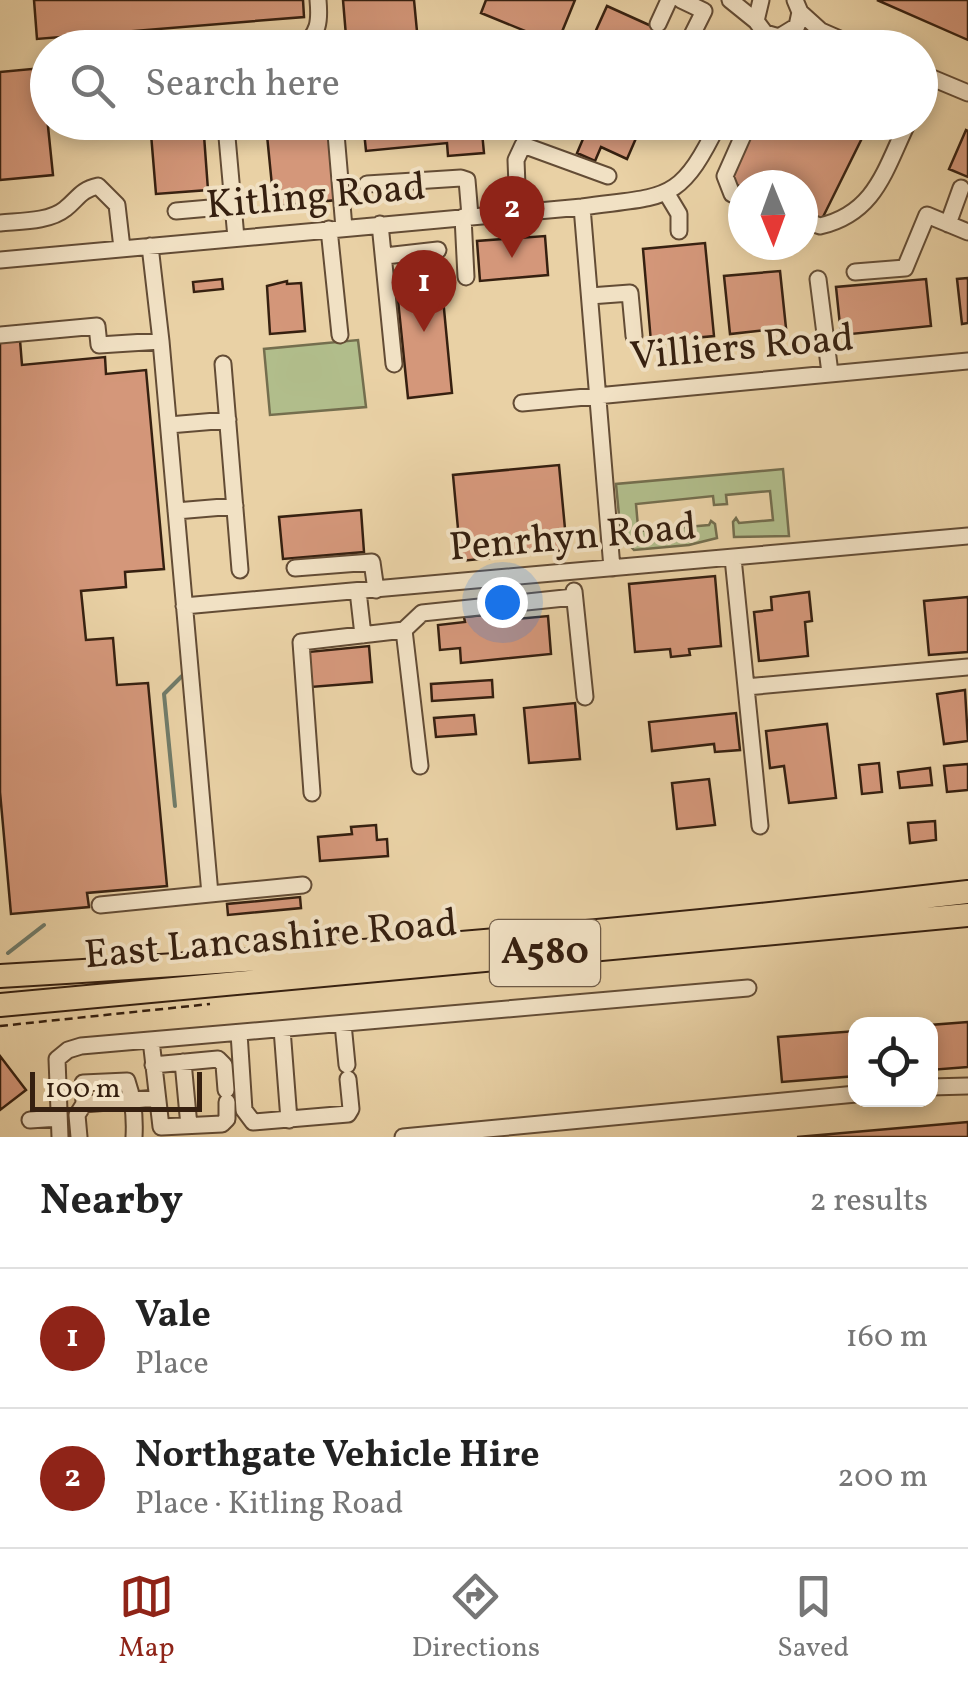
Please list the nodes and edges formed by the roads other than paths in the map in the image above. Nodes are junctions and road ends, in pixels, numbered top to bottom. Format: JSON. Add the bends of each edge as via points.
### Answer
{"nodes":[{"id":1,"x":318,"y":0,"type":"edge"},
{"id":2,"x":669,"y":0,"type":"edge"},
{"id":3,"x":683,"y":0,"type":"edge"},
{"id":4,"x":761,"y":0,"type":"edge"},
{"id":5,"x":734,"y":2,"type":"edge"},
{"id":6,"x":797,"y":6,"type":"edge"},
{"id":7,"x":658,"y":24,"type":"dead end"},
{"id":8,"x":758,"y":24,"type":"junction"},
{"id":9,"x":316,"y":30,"type":"edge"},
{"id":10,"x":695,"y":30,"type":"edge"},
{"id":11,"x":758,"y":30,"type":"edge"},
{"id":12,"x":774,"y":30,"type":"edge"},
{"id":13,"x":787,"y":30,"type":"edge"},
{"id":14,"x":821,"y":30,"type":"edge"},
{"id":15,"x":938,"y":80,"type":"edge"},
{"id":16,"x":968,"y":93,"type":"edge"},
{"id":17,"x":227,"y":140,"type":"edge"},
{"id":18,"x":336,"y":140,"type":"edge"},
{"id":19,"x":710,"y":140,"type":"edge"},
{"id":20,"x":741,"y":140,"type":"edge"},
{"id":21,"x":899,"y":140,"type":"edge"},
{"id":22,"x":608,"y":176,"type":"dead end"},
{"id":23,"x":368,"y":184,"type":"dead end"},
{"id":24,"x":728,"y":184,"type":"edge"},
{"id":25,"x":962,"y":188,"type":"dead end"},
{"id":26,"x":666,"y":194,"type":"junction"},
{"id":27,"x":233,"y":206,"type":"junction"},
{"id":28,"x":582,"y":207,"type":"junction"},
{"id":29,"x":176,"y":211,"type":"dead end"},
{"id":30,"x":518,"y":212,"type":"junction"},
{"id":31,"x":466,"y":216,"type":"junction"},
{"id":32,"x":0,"y":223,"type":"edge"},
{"id":33,"x":380,"y":224,"type":"junction"},
{"id":34,"x":948,"y":224,"type":"junction"},
{"id":35,"x":818,"y":225,"type":"edge"},
{"id":36,"x":336,"y":228,"type":"junction"},
{"id":37,"x":680,"y":230,"type":"dead end"},
{"id":38,"x":968,"y":232,"type":"edge"},
{"id":39,"x":236,"y":238,"type":"junction"},
{"id":40,"x":150,"y":246,"type":"junction"},
{"id":41,"x":122,"y":248,"type":"junction"},
{"id":42,"x":438,"y":250,"type":"dead end"},
{"id":43,"x":385,"y":256,"type":"junction"},
{"id":44,"x":0,"y":260,"type":"edge"},
{"id":45,"x":854,"y":272,"type":"dead end"},
{"id":46,"x":466,"y":278,"type":"dead end"},
{"id":47,"x":818,"y":278,"type":"dead end"},
{"id":48,"x":590,"y":296,"type":"junction"},
{"id":49,"x":0,"y":335,"type":"edge"},
{"id":50,"x":340,"y":336,"type":"dead end"},
{"id":51,"x":634,"y":336,"type":"dead end"},
{"id":52,"x":161,"y":341,"type":"junction"},
{"id":53,"x":968,"y":361,"type":"edge"},
{"id":54,"x":224,"y":364,"type":"dead end"},
{"id":55,"x":394,"y":364,"type":"dead end"},
{"id":56,"x":830,"y":373,"type":"junction"},
{"id":57,"x":598,"y":395,"type":"junction"},
{"id":58,"x":522,"y":403,"type":"dead end"},
{"id":59,"x":228,"y":420,"type":"junction"},
{"id":60,"x":169,"y":426,"type":"junction"},
{"id":61,"x":234,"y":506,"type":"junction"},
{"id":62,"x":176,"y":511,"type":"junction"},
{"id":63,"x":968,"y":536,"type":"edge"},
{"id":64,"x":733,"y":558,"type":"junction"},
{"id":65,"x":296,"y":568,"type":"dead end"},
{"id":66,"x":612,"y":568,"type":"junction"},
{"id":67,"x":240,"y":570,"type":"dead end"},
{"id":68,"x":571,"y":572,"type":"junction"},
{"id":69,"x":376,"y":590,"type":"junction"},
{"id":70,"x":358,"y":591,"type":"junction"},
{"id":71,"x":574,"y":597,"type":"junction"},
{"id":72,"x":184,"y":606,"type":"junction"},
{"id":73,"x":404,"y":630,"type":"junction"},
{"id":74,"x":363,"y":634,"type":"junction"},
{"id":75,"x":968,"y":668,"type":"edge"},
{"id":76,"x":746,"y":687,"type":"junction"},
{"id":77,"x":585,"y":697,"type":"dead end"},
{"id":78,"x":420,"y":766,"type":"dead end"},
{"id":79,"x":312,"y":793,"type":"dead end"},
{"id":80,"x":760,"y":826,"type":"dead end"},
{"id":81,"x":303,"y":885,"type":"dead end"},
{"id":82,"x":968,"y":892,"type":"edge"},
{"id":83,"x":210,"y":894,"type":"junction"},
{"id":84,"x":100,"y":905,"type":"dead end"},
{"id":85,"x":968,"y":915,"type":"edge"},
{"id":86,"x":0,"y":976,"type":"edge"},
{"id":87,"x":748,"y":988,"type":"dead end"},
{"id":88,"x":122,"y":992,"type":"junction"},
{"id":89,"x":0,"y":994,"type":"edge"},
{"id":90,"x":0,"y":1006,"type":"edge"},
{"id":91,"x":342,"y":1024,"type":"junction"},
{"id":92,"x":282,"y":1029,"type":"junction"},
{"id":93,"x":239,"y":1032,"type":"junction"},
{"id":94,"x":150,"y":1040,"type":"junction"},
{"id":95,"x":183,"y":1062,"type":"junction"},
{"id":96,"x":153,"y":1065,"type":"junction"},
{"id":97,"x":968,"y":1086,"type":"edge"},
{"id":98,"x":938,"y":1087,"type":"edge"},
{"id":99,"x":848,"y":1095,"type":"edge"},
{"id":100,"x":156,"y":1098,"type":"junction"},
{"id":101,"x":132,"y":1100,"type":"junction"},
{"id":102,"x":59,"y":1118,"type":"junction"},
{"id":103,"x":30,"y":1120,"type":"dead end"},
{"id":104,"x":289,"y":1120,"type":"junction"},
{"id":105,"x":188,"y":1126,"type":"junction"},
{"id":106,"x":60,"y":1137,"type":"edge"},
{"id":107,"x":79,"y":1137,"type":"edge"},
{"id":108,"x":134,"y":1137,"type":"edge"},
{"id":109,"x":403,"y":1137,"type":"edge"}],
"edges":[{"from":1,"to":9,"type":"street"},
{"from":2,"to":7,"type":"street"},
{"from":3,"to":10,"type":"street","via":[[704,11]]},
{"from":4,"to":5,"type":"street"},
{"from":4,"to":8,"type":"street"},
{"from":5,"to":8,"type":"street"},
{"from":6,"to":13,"type":"street"},
{"from":6,"to":14,"type":"street"},
{"from":8,"to":11,"type":"street"},
{"from":8,"to":12,"type":"street"},
{"from":15,"to":16,"type":"street"},
{"from":17,"to":27,"type":"street"},
{"from":18,"to":36,"type":"street"},
{"from":19,"to":26,"type":"street","via":[[684,182]]},
{"from":20,"to":24,"type":"street","via":[[725,176]]},
{"from":21,"to":35,"type":"street","via":[[864,206]]},
{"from":22,"to":30,"type":"street","via":[[523,144],[516,160]]},
{"from":23,"to":31,"type":"street","via":[[461,178],[467,180]]},
{"from":25,"to":34,"type":"street"},
{"from":26,"to":28,"type":"street","name":"Kitling Road"},
{"from":26,"to":37,"type":"street"},
{"from":27,"to":29,"type":"street"},
{"from":27,"to":39,"type":"street"},
{"from":28,"to":30,"type":"street","name":"Kitling Road"},
{"from":28,"to":48,"type":"street"},
{"from":30,"to":31,"type":"street","name":"Kitling Road"},
{"from":31,"to":33,"type":"street","name":"Kitling Road"},
{"from":31,"to":46,"type":"street"},
{"from":32,"to":41,"type":"street","via":[[50,216],[98,186],[118,206]]},
{"from":33,"to":36,"type":"street","name":"Kitling Road"},
{"from":33,"to":43,"type":"street"},
{"from":34,"to":38,"type":"street"},
{"from":34,"to":45,"type":"street","via":[[926,215],[906,268]]},
{"from":36,"to":39,"type":"street","name":"Kitling Road"},
{"from":36,"to":50,"type":"street"},
{"from":39,"to":40,"type":"street","name":"Kitling Road"},
{"from":40,"to":41,"type":"street","name":"Kitling Road"},
{"from":40,"to":52,"type":"street"},
{"from":41,"to":44,"type":"street","name":"Kitling Road"},
{"from":42,"to":43,"type":"street"},
{"from":43,"to":55,"type":"street"},
{"from":47,"to":56,"type":"street"},
{"from":48,"to":51,"type":"street","via":[[630,293]]},
{"from":48,"to":57,"type":"street"},
{"from":49,"to":52,"type":"street","via":[[97,326],[98,345]]},
{"from":52,"to":60,"type":"street"},
{"from":53,"to":56,"type":"street","name":"Villiers Road"},
{"from":54,"to":59,"type":"street"},
{"from":56,"to":57,"type":"street","name":"Villiers Road"},
{"from":57,"to":58,"type":"street","name":"Villiers Road"},
{"from":57,"to":66,"type":"street"},
{"from":59,"to":60,"type":"street"},
{"from":59,"to":61,"type":"street"},
{"from":60,"to":62,"type":"street"},
{"from":61,"to":62,"type":"street"},
{"from":61,"to":67,"type":"street"},
{"from":62,"to":72,"type":"street"},
{"from":63,"to":64,"type":"street","name":"Penrhyn Road"},
{"from":64,"to":66,"type":"street","name":"Penrhyn Road"},
{"from":64,"to":76,"type":"street"},
{"from":65,"to":69,"type":"street","via":[[372,562]]},
{"from":66,"to":68,"type":"street","name":"Penrhyn Road"},
{"from":68,"to":69,"type":"street","name":"Penrhyn Road"},
{"from":68,"to":71,"type":"street"},
{"from":69,"to":70,"type":"street","name":"Penrhyn Road"},
{"from":70,"to":72,"type":"street","name":"Penrhyn Road"},
{"from":70,"to":74,"type":"street"},
{"from":71,"to":73,"type":"street","via":[[422,613]]},
{"from":71,"to":77,"type":"street"},
{"from":72,"to":83,"type":"street"},
{"from":73,"to":74,"type":"street"},
{"from":73,"to":78,"type":"street"},
{"from":74,"to":79,"type":"street","via":[[302,642]]},
{"from":75,"to":76,"type":"street"},
{"from":76,"to":80,"type":"street"},
{"from":81,"to":83,"type":"street"},
{"from":82,"to":86,"type":"highway","name":"East Lancashire Road","number":"A580","via":[[390,951]]},
{"from":83,"to":84,"type":"street"},
{"from":85,"to":88,"type":"highway","name":"East Lancashire Road","number":"A580"},
{"from":87,"to":91,"type":"street"},
{"from":88,"to":89,"type":"street"},
{"from":88,"to":90,"type":"highway","name":"East Lancashire Road","number":"A580"},
{"from":91,"to":92,"type":"street"},
{"from":91,"to":104,"type":"street","via":[[351,1110]]},
{"from":92,"to":93,"type":"street"},
{"from":92,"to":104,"type":"street"},
{"from":93,"to":94,"type":"street"},
{"from":93,"to":104,"type":"street","via":[[248,1117]]},
{"from":94,"to":96,"type":"street"},
{"from":94,"to":102,"type":"street","via":[[60,1054]]},
{"from":95,"to":96,"type":"street"},
{"from":95,"to":105,"type":"street"},
{"from":95,"to":105,"type":"street","via":[[222,1060],[226,1096],[222,1124]]},
{"from":96,"to":100,"type":"street"},
{"from":97,"to":98,"type":"street"},
{"from":99,"to":109,"type":"street"},
{"from":100,"to":101,"type":"street"},
{"from":100,"to":105,"type":"street","via":[[161,1127]]},
{"from":101,"to":107,"type":"street","via":[[84,1104],[77,1115]]},
{"from":101,"to":108,"type":"street"},
{"from":102,"to":103,"type":"street"},
{"from":102,"to":106,"type":"street"}]}
